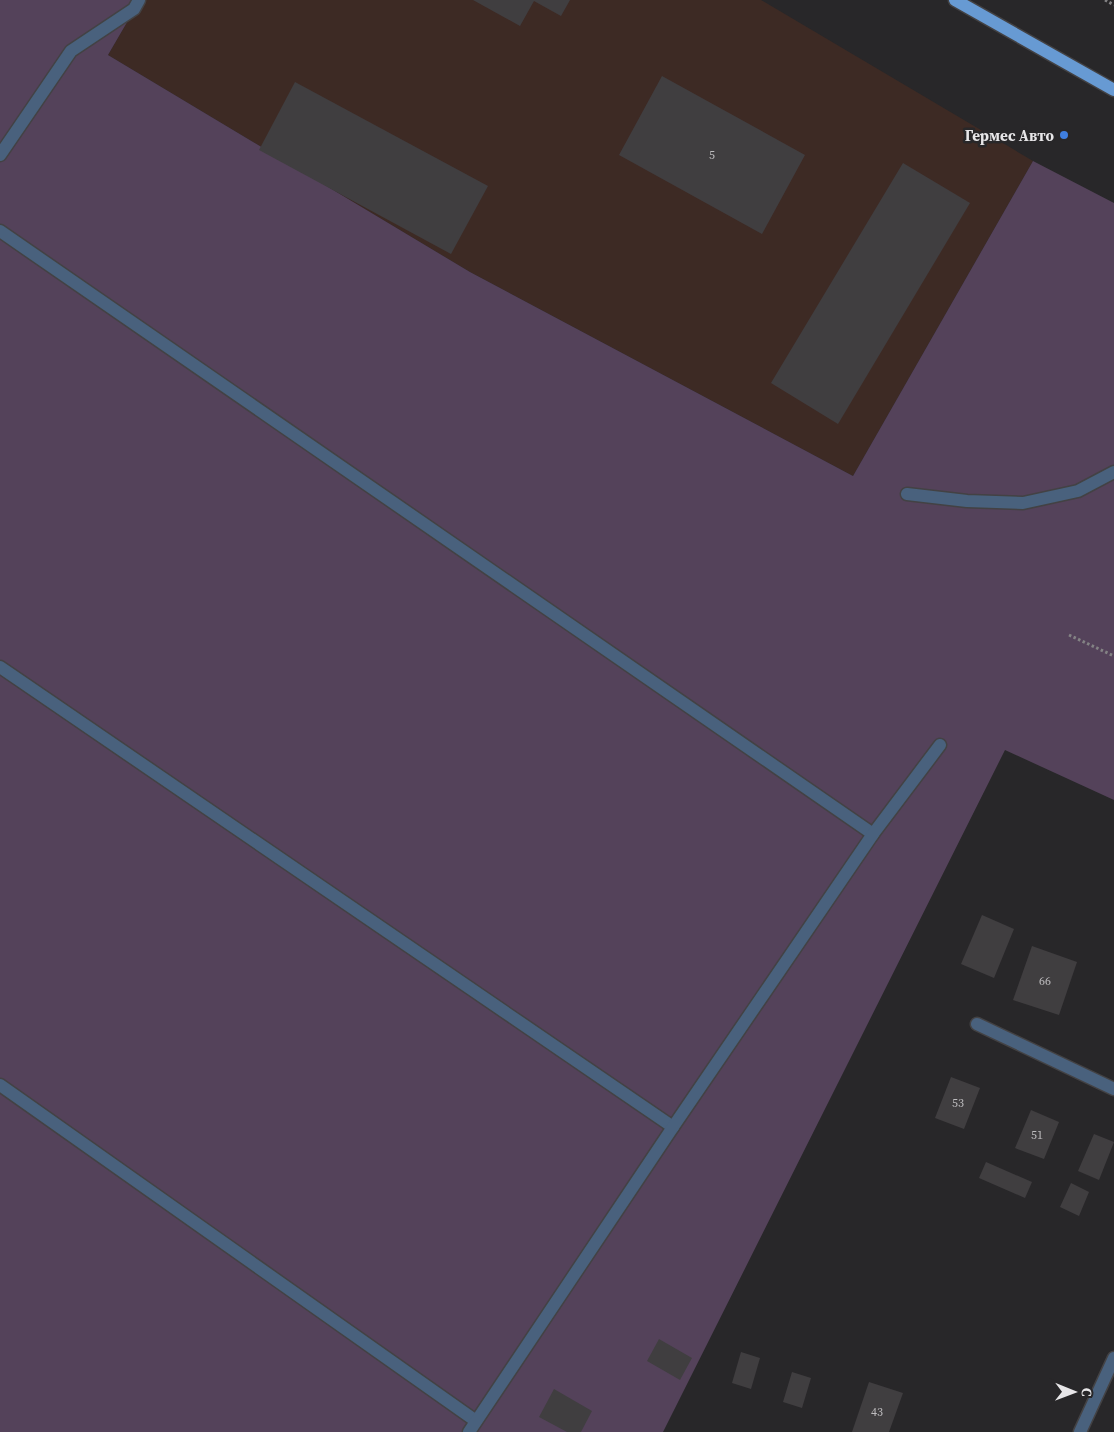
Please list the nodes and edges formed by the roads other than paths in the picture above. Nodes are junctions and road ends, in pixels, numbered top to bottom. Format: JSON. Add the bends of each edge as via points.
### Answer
{"nodes":[{"id":1,"x":140,"y":0,"type":"edge"},
{"id":2,"x":955,"y":0,"type":"edge"},
{"id":3,"x":1114,"y":90,"type":"edge"},
{"id":4,"x":0,"y":155,"type":"edge"},
{"id":5,"x":0,"y":231,"type":"edge"},
{"id":6,"x":1114,"y":472,"type":"edge"},
{"id":7,"x":907,"y":494,"type":"dead end"},
{"id":8,"x":0,"y":667,"type":"edge"},
{"id":9,"x":940,"y":744,"type":"dead end"},
{"id":10,"x":873,"y":834,"type":"junction"},
{"id":11,"x":977,"y":1024,"type":"dead end"},
{"id":12,"x":0,"y":1085,"type":"edge"},
{"id":13,"x":1114,"y":1089,"type":"edge"},
{"id":14,"x":673,"y":1127,"type":"junction"},
{"id":15,"x":1114,"y":1358,"type":"edge"},
{"id":16,"x":472,"y":1427,"type":"edge"},
{"id":17,"x":1080,"y":1432,"type":"edge"}],
"edges":[{"from":1,"to":4,"type":"street","via":[[134,9],[70,50]]},
{"from":2,"to":3,"type":"main road"},
{"from":5,"to":10,"type":"street"},
{"from":6,"to":7,"type":"street","via":[[1078,491],[1023,503]]},
{"from":8,"to":14,"type":"street"},
{"from":9,"to":10,"type":"street"},
{"from":10,"to":14,"type":"street"},
{"from":11,"to":13,"type":"street"},
{"from":12,"to":16,"type":"street"},
{"from":14,"to":16,"type":"street"},
{"from":15,"to":17,"type":"street"}]}
